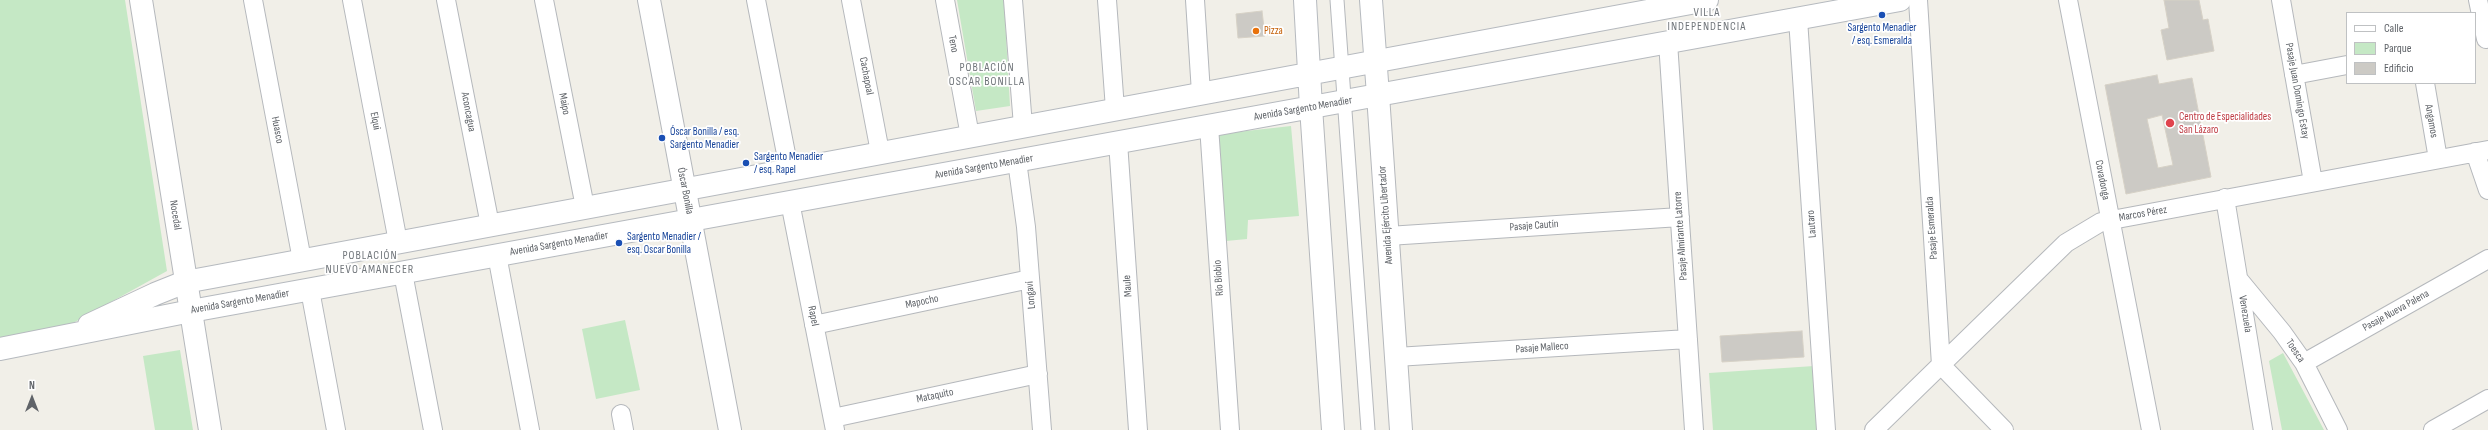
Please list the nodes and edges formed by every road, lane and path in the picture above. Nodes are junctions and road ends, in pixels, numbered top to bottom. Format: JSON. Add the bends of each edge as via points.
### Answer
{"nodes":[{"id":1,"x":141,"y":0,"type":"edge"},
{"id":2,"x":253,"y":0,"type":"edge"},
{"id":3,"x":352,"y":0,"type":"edge"},
{"id":4,"x":446,"y":0,"type":"edge"},
{"id":5,"x":544,"y":0,"type":"edge"},
{"id":6,"x":649,"y":0,"type":"edge"},
{"id":7,"x":756,"y":0,"type":"edge"},
{"id":8,"x":851,"y":0,"type":"edge"},
{"id":9,"x":945,"y":0,"type":"edge"},
{"id":10,"x":1014,"y":0,"type":"edge"},
{"id":11,"x":1107,"y":0,"type":"edge"},
{"id":12,"x":1194,"y":0,"type":"edge"},
{"id":13,"x":1305,"y":0,"type":"edge"},
{"id":14,"x":1337,"y":0,"type":"edge"},
{"id":15,"x":1371,"y":0,"type":"edge"},
{"id":16,"x":1707,"y":0,"type":"edge"},
{"id":17,"x":1900,"y":0,"type":"edge"},
{"id":18,"x":1918,"y":0,"type":"edge"},
{"id":19,"x":2068,"y":0,"type":"edge"},
{"id":20,"x":2281,"y":0,"type":"edge"},
{"id":21,"x":2478,"y":0,"type":"edge"},
{"id":22,"x":1665,"y":4,"type":"edge"},
{"id":23,"x":1798,"y":19,"type":"junction"},
{"id":24,"x":2483,"y":40,"type":"edge"},
{"id":25,"x":1668,"y":42,"type":"junction"},
{"id":26,"x":1376,"y":61,"type":"junction"},
{"id":27,"x":2346,"y":65,"type":"edge"},
{"id":28,"x":1342,"y":67,"type":"junction"},
{"id":29,"x":1310,"y":73,"type":"junction"},
{"id":30,"x":2294,"y":75,"type":"junction"},
{"id":31,"x":2425,"y":84,"type":"edge"},
{"id":32,"x":1201,"y":93,"type":"junction"},
{"id":33,"x":1378,"y":95,"type":"junction"},
{"id":34,"x":1345,"y":101,"type":"junction"},
{"id":35,"x":1311,"y":107,"type":"junction"},
{"id":36,"x":1115,"y":109,"type":"junction"},
{"id":37,"x":1023,"y":126,"type":"junction"},
{"id":38,"x":1209,"y":126,"type":"junction"},
{"id":39,"x":970,"y":136,"type":"junction"},
{"id":40,"x":1118,"y":142,"type":"junction"},
{"id":41,"x":2482,"y":151,"type":"edge"},
{"id":42,"x":880,"y":152,"type":"junction"},
{"id":43,"x":2438,"y":159,"type":"junction"},
{"id":44,"x":1017,"y":161,"type":"junction"},
{"id":45,"x":789,"y":169,"type":"junction"},
{"id":46,"x":2312,"y":182,"type":"junction"},
{"id":47,"x":685,"y":188,"type":"junction"},
{"id":48,"x":2488,"y":190,"type":"edge"},
{"id":49,"x":2225,"y":198,"type":"junction"},
{"id":50,"x":790,"y":202,"type":"junction"},
{"id":51,"x":584,"y":207,"type":"junction"},
{"id":52,"x":1680,"y":217,"type":"junction"},
{"id":53,"x":691,"y":220,"type":"junction"},
{"id":54,"x":2110,"y":220,"type":"junction"},
{"id":55,"x":490,"y":225,"type":"junction"},
{"id":56,"x":1388,"y":236,"type":"junction"},
{"id":57,"x":398,"y":242,"type":"junction"},
{"id":58,"x":497,"y":255,"type":"junction"},
{"id":59,"x":2488,"y":259,"type":"edge"},
{"id":60,"x":302,"y":260,"type":"junction"},
{"id":61,"x":403,"y":273,"type":"junction"},
{"id":62,"x":1030,"y":279,"type":"junction"},
{"id":63,"x":2239,"y":279,"type":"junction"},
{"id":64,"x":186,"y":282,"type":"junction"},
{"id":65,"x":310,"y":290,"type":"junction"},
{"id":66,"x":191,"y":311,"type":"junction"},
{"id":67,"x":814,"y":325,"type":"junction"},
{"id":68,"x":69,"y":337,"type":"junction"},
{"id":69,"x":1688,"y":339,"type":"junction"},
{"id":70,"x":0,"y":349,"type":"edge"},
{"id":71,"x":1396,"y":358,"type":"junction"},
{"id":72,"x":2304,"y":363,"type":"junction"},
{"id":73,"x":1941,"y":365,"type":"junction"},
{"id":74,"x":1038,"y":374,"type":"junction"},
{"id":75,"x":2488,"y":399,"type":"edge"},
{"id":76,"x":834,"y":424,"type":"edge"},
{"id":77,"x":210,"y":430,"type":"edge"},
{"id":78,"x":336,"y":430,"type":"edge"},
{"id":79,"x":433,"y":430,"type":"edge"},
{"id":80,"x":530,"y":430,"type":"edge"},
{"id":81,"x":730,"y":430,"type":"edge"},
{"id":82,"x":1042,"y":430,"type":"edge"},
{"id":83,"x":1138,"y":430,"type":"edge"},
{"id":84,"x":1230,"y":430,"type":"edge"},
{"id":85,"x":1333,"y":430,"type":"edge"},
{"id":86,"x":1368,"y":430,"type":"edge"},
{"id":87,"x":1401,"y":430,"type":"edge"},
{"id":88,"x":1694,"y":430,"type":"edge"},
{"id":89,"x":1826,"y":430,"type":"edge"},
{"id":90,"x":1874,"y":430,"type":"edge"},
{"id":91,"x":2004,"y":430,"type":"edge"},
{"id":92,"x":2151,"y":430,"type":"edge"},
{"id":93,"x":2263,"y":430,"type":"edge"},
{"id":94,"x":2338,"y":430,"type":"edge"},
{"id":95,"x":2433,"y":430,"type":"edge"}],
"edges":[{"from":1,"to":64,"type":"main road","name":"Nocedal"},
{"from":2,"to":60,"type":"street","name":"Huasco"},
{"from":3,"to":57,"type":"street","name":"Elqui"},
{"from":4,"to":55,"type":"street","name":"Aconcagua"},
{"from":5,"to":51,"type":"street","name":"Maipo"},
{"from":6,"to":47,"type":"main road","name":"Óscar Bonilla"},
{"from":7,"to":45,"type":"street"},
{"from":8,"to":42,"type":"street","name":"Cachapoal"},
{"from":9,"to":39,"type":"street","name":"Teno"},
{"from":10,"to":37,"type":"street"},
{"from":11,"to":36,"type":"street"},
{"from":12,"to":32,"type":"street"},
{"from":13,"to":29,"type":"main road"},
{"from":14,"to":28,"type":"street"},
{"from":15,"to":26,"type":"main road","name":"Avenida Ejército Libertador"},
{"from":16,"to":22,"type":"main road","name":"Avenida Sargento Menadier"},
{"from":17,"to":23,"type":"main road","name":"Avenida Sargento Menadier"},
{"from":18,"to":73,"type":"street","name":"Pasaje Esmeralda"},
{"from":19,"to":54,"type":"street","name":"Covadonga"},
{"from":20,"to":30,"type":"street","name":"Pasaje Juan Domingo Estay"},
{"from":21,"to":24,"type":"street"},
{"from":22,"to":26,"type":"main road","name":"Avenida Sargento Menadier"},
{"from":23,"to":25,"type":"main road","name":"Avenida Sargento Menadier"},
{"from":23,"to":89,"type":"street","name":"Lautaro"},
{"from":25,"to":33,"type":"main road","name":"Avenida Sargento Menadier"},
{"from":25,"to":52,"type":"street","name":"Pasaje Almirante Latorre"},
{"from":26,"to":28,"type":"main road","name":"Avenida Sargento Menadier"},
{"from":26,"to":33,"type":"main road","name":"Avenida Ejército Libertador"},
{"from":27,"to":30,"type":"street"},
{"from":28,"to":29,"type":"main road","name":"Avenida Sargento Menadier"},
{"from":28,"to":34,"type":"street"},
{"from":29,"to":32,"type":"main road","name":"Avenida Sargento Menadier"},
{"from":29,"to":35,"type":"main road"},
{"from":30,"to":46,"type":"street","name":"Pasaje Juan Domingo Estay"},
{"from":31,"to":43,"type":"street","name":"Angamos"},
{"from":32,"to":36,"type":"main road","name":"Avenida Sargento Menadier"},
{"from":33,"to":34,"type":"main road","name":"Avenida Sargento Menadier"},
{"from":33,"to":56,"type":"main road","name":"Avenida Ejército Libertador"},
{"from":34,"to":35,"type":"main road","name":"Avenida Sargento Menadier"},
{"from":34,"to":86,"type":"street"},
{"from":35,"to":38,"type":"main road","name":"Avenida Sargento Menadier"},
{"from":35,"to":85,"type":"main road"},
{"from":36,"to":37,"type":"main road","name":"Avenida Sargento Menadier"},
{"from":37,"to":39,"type":"main road","name":"Avenida Sargento Menadier"},
{"from":38,"to":40,"type":"main road","name":"Avenida Sargento Menadier"},
{"from":38,"to":84,"type":"street","name":"Río Bíobio"},
{"from":39,"to":42,"type":"main road","name":"Avenida Sargento Menadier"},
{"from":40,"to":44,"type":"main road","name":"Avenida Sargento Menadier"},
{"from":40,"to":83,"type":"street","name":"Maule"},
{"from":41,"to":43,"type":"street","name":"Marcos Pérez"},
{"from":41,"to":48,"type":"street"},
{"from":42,"to":45,"type":"main road","name":"Avenida Sargento Menadier"},
{"from":43,"to":46,"type":"street","name":"Marcos Pérez"},
{"from":44,"to":50,"type":"main road","name":"Avenida Sargento Menadier"},
{"from":44,"to":62,"type":"street","name":"Longaví"},
{"from":45,"to":47,"type":"main road","name":"Avenida Sargento Menadier"},
{"from":46,"to":49,"type":"street","name":"Marcos Pérez"},
{"from":47,"to":51,"type":"main road","name":"Avenida Sargento Menadier"},
{"from":47,"to":53,"type":"main road","name":"Óscar Bonilla"},
{"from":49,"to":54,"type":"street","name":"Marcos Pérez"},
{"from":49,"to":63,"type":"street","name":"Venezuela"},
{"from":50,"to":53,"type":"main road","name":"Avenida Sargento Menadier"},
{"from":50,"to":67,"type":"street","name":"Rapel"},
{"from":51,"to":55,"type":"main road","name":"Avenida Sargento Menadier"},
{"from":52,"to":56,"type":"street","name":"Pasaje Cautín"},
{"from":52,"to":69,"type":"street","name":"Pasaje Almirante Latorre"},
{"from":53,"to":58,"type":"main road","name":"Avenida Sargento Menadier"},
{"from":53,"to":81,"type":"main road","name":"Óscar Bonilla"},
{"from":54,"to":73,"type":"street","name":"Marcos Pérez","via":[[2092,226],[2066,243]]},
{"from":54,"to":92,"type":"street","name":"Covadonga"},
{"from":55,"to":57,"type":"main road","name":"Avenida Sargento Menadier"},
{"from":56,"to":71,"type":"main road","name":"Avenida Ejército Libertador"},
{"from":57,"to":60,"type":"main road","name":"Avenida Sargento Menadier"},
{"from":58,"to":61,"type":"main road","name":"Avenida Sargento Menadier"},
{"from":58,"to":80,"type":"street"},
{"from":59,"to":72,"type":"street","name":"Pasaje Nueva Palena"},
{"from":60,"to":64,"type":"main road","name":"Avenida Sargento Menadier"},
{"from":61,"to":65,"type":"main road","name":"Avenida Sargento Menadier"},
{"from":61,"to":79,"type":"street"},
{"from":62,"to":67,"type":"street","name":"Mapocho"},
{"from":62,"to":74,"type":"street","name":"Longaví"},
{"from":63,"to":72,"type":"street","name":"Toesca"},
{"from":63,"to":93,"type":"street","name":"Venezuela"},
{"from":64,"to":66,"type":"main road","name":"Nocedal"},
{"from":64,"to":68,"type":"main road","name":"Avenida Sargento Menadier","via":[[124,306]]},
{"from":65,"to":66,"type":"main road","name":"Avenida Sargento Menadier"},
{"from":65,"to":78,"type":"street"},
{"from":66,"to":68,"type":"main road","name":"Avenida Sargento Menadier"},
{"from":66,"to":77,"type":"main road","name":"Nocedal"},
{"from":67,"to":76,"type":"street","name":"Rapel"},
{"from":68,"to":70,"type":"main road","name":"Avenida Sargento Menadier"},
{"from":69,"to":71,"type":"street","name":"Pasaje Malleco"},
{"from":69,"to":88,"type":"street","name":"Pasaje Almirante Latorre"},
{"from":71,"to":87,"type":"main road","name":"Avenida Ejército Libertador"},
{"from":72,"to":94,"type":"street","name":"Toesca"},
{"from":73,"to":90,"type":"street","name":"Marcos Pérez"},
{"from":73,"to":91,"type":"street"},
{"from":74,"to":76,"type":"street","name":"Mataquito"},
{"from":74,"to":82,"type":"street","name":"Longaví"},
{"from":75,"to":95,"type":"street"}]}
